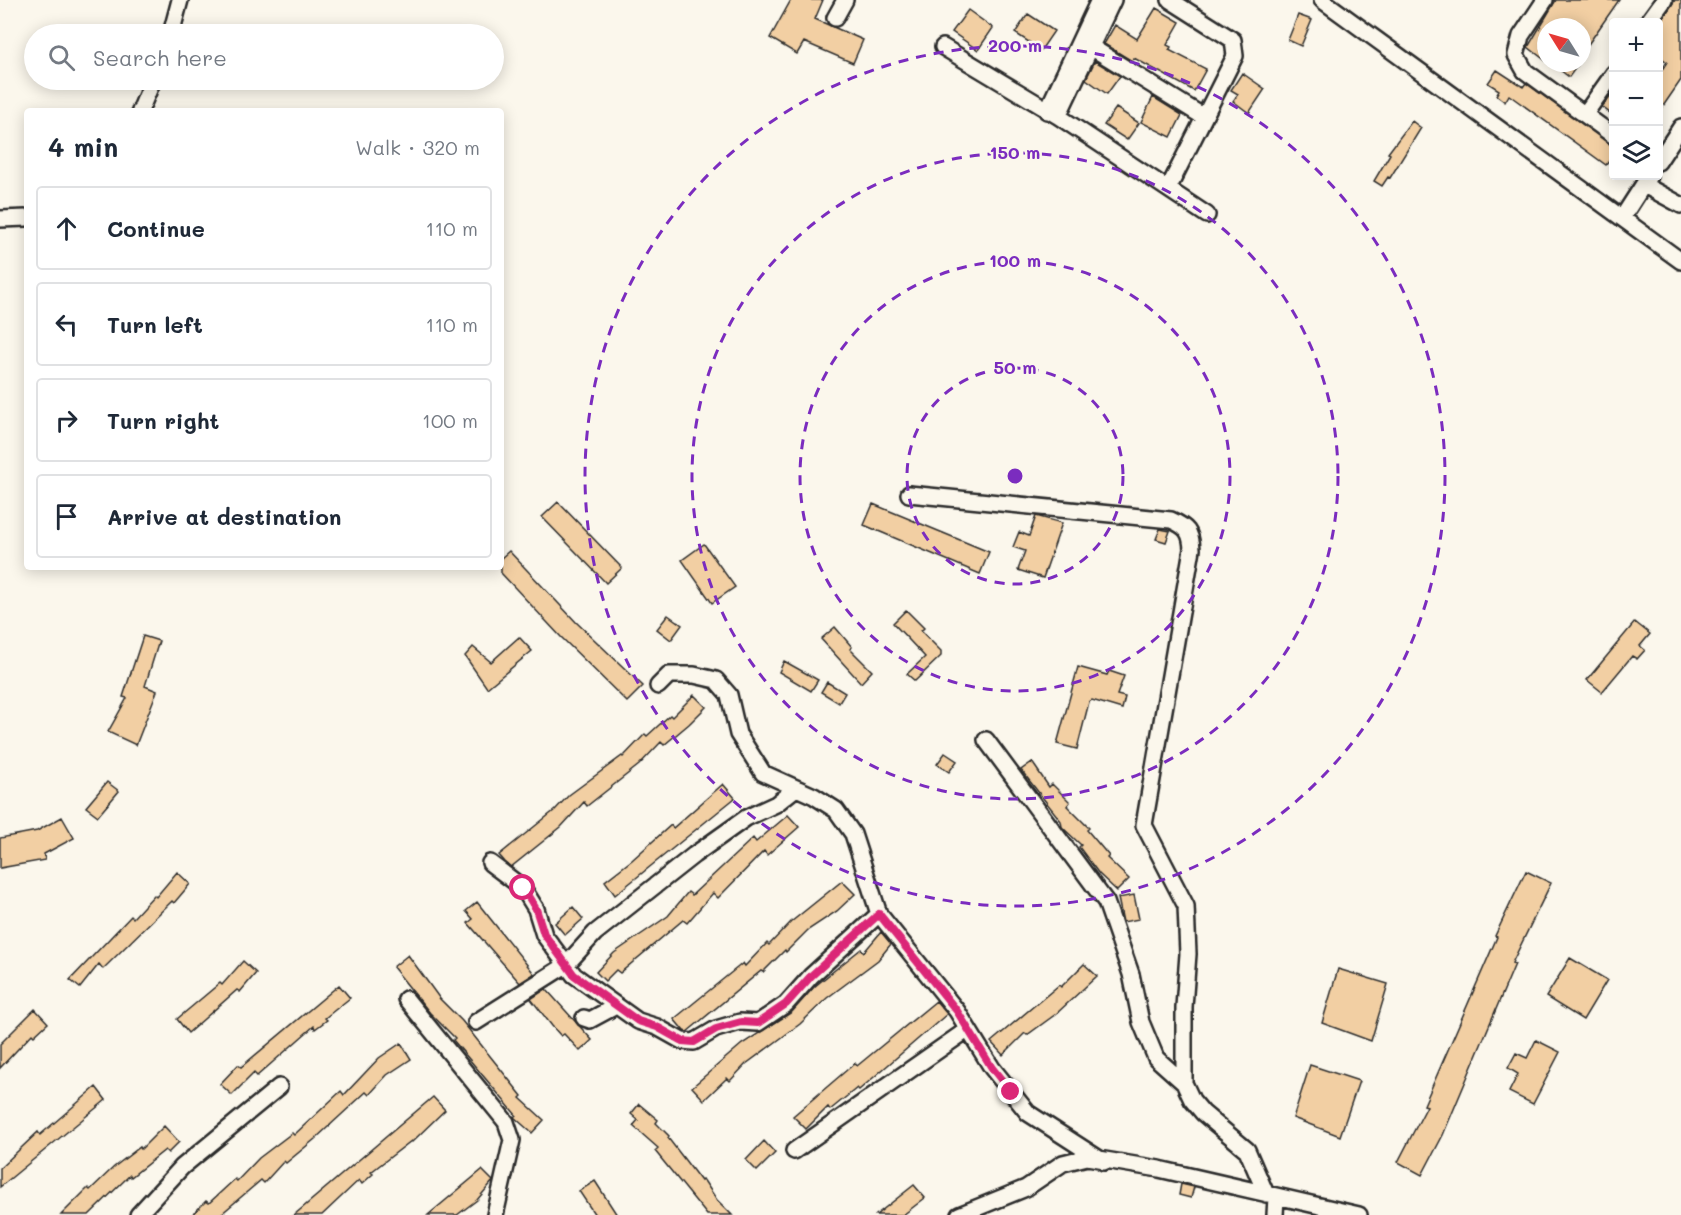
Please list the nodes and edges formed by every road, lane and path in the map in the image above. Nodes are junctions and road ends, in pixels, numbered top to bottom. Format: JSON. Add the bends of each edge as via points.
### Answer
{"nodes":[{"id":1,"x":180,"y":0,"type":"edge"},
{"id":2,"x":845,"y":0,"type":"edge"},
{"id":3,"x":1099,"y":0,"type":"edge"},
{"id":4,"x":1113,"y":0,"type":"edge"},
{"id":5,"x":1170,"y":0,"type":"edge"},
{"id":6,"x":1322,"y":0,"type":"edge"},
{"id":7,"x":1545,"y":0,"type":"edge"},
{"id":8,"x":1664,"y":0,"type":"edge"},
{"id":9,"x":835,"y":18,"type":"dead end"},
{"id":10,"x":1651,"y":18,"type":"edge"},
{"id":11,"x":174,"y":24,"type":"edge"},
{"id":12,"x":943,"y":47,"type":"dead end"},
{"id":13,"x":1091,"y":47,"type":"junction"},
{"id":14,"x":1609,"y":80,"type":"edge"},
{"id":15,"x":149,"y":90,"type":"edge"},
{"id":16,"x":141,"y":108,"type":"edge"},
{"id":17,"x":1052,"y":114,"type":"junction"},
{"id":18,"x":1585,"y":114,"type":"junction"},
{"id":19,"x":1204,"y":117,"type":"junction"},
{"id":20,"x":1681,"y":127,"type":"edge"},
{"id":21,"x":1609,"y":132,"type":"edge"},
{"id":22,"x":1663,"y":156,"type":"edge"},
{"id":23,"x":1646,"y":180,"type":"edge"},
{"id":24,"x":1168,"y":189,"type":"junction"},
{"id":25,"x":1681,"y":205,"type":"edge"},
{"id":26,"x":1206,"y":215,"type":"dead end"},
{"id":27,"x":24,"y":218,"type":"edge"},
{"id":28,"x":1622,"y":218,"type":"junction"},
{"id":29,"x":0,"y":219,"type":"edge"},
{"id":30,"x":1681,"y":261,"type":"edge"},
{"id":31,"x":909,"y":494,"type":"dead end"},
{"id":32,"x":657,"y":686,"type":"dead end"},
{"id":33,"x":986,"y":741,"type":"dead end"},
{"id":34,"x":796,"y":788,"type":"junction"},
{"id":35,"x":490,"y":863,"type":"dead end"},
{"id":36,"x":879,"y":914,"type":"junction"},
{"id":37,"x":566,"y":965,"type":"junction"},
{"id":38,"x":406,"y":999,"type":"dead end"},
{"id":39,"x":616,"y":1006,"type":"junction"},
{"id":40,"x":584,"y":1018,"type":"dead end"},
{"id":41,"x":476,"y":1022,"type":"dead end"},
{"id":42,"x":967,"y":1030,"type":"junction"},
{"id":43,"x":1184,"y":1083,"type":"junction"},
{"id":44,"x":279,"y":1087,"type":"dead end"},
{"id":45,"x":794,"y":1151,"type":"dead end"},
{"id":46,"x":1104,"y":1162,"type":"junction"},
{"id":47,"x":1271,"y":1196,"type":"junction"},
{"id":48,"x":491,"y":1214,"type":"edge"},
{"id":49,"x":138,"y":1215,"type":"edge"},
{"id":50,"x":959,"y":1215,"type":"edge"},
{"id":51,"x":1275,"y":1215,"type":"edge"},
{"id":52,"x":1359,"y":1215,"type":"edge"}],
"edges":[{"from":1,"to":11,"type":"street"},
{"from":2,"to":9,"type":"street"},
{"from":3,"to":17,"type":"street"},
{"from":4,"to":13,"type":"street"},
{"from":5,"to":19,"type":"street","via":[[1233,40],[1236,47],[1235,57]]},
{"from":6,"to":28,"type":"street"},
{"from":7,"to":18,"type":"street","via":[[1521,36],[1516,55],[1525,71]]},
{"from":8,"to":10,"type":"street"},
{"from":12,"to":17,"type":"street"},
{"from":13,"to":17,"type":"street"},
{"from":13,"to":19,"type":"street"},
{"from":14,"to":18,"type":"street"},
{"from":15,"to":16,"type":"street"},
{"from":17,"to":24,"type":"street"},
{"from":18,"to":21,"type":"street"},
{"from":19,"to":24,"type":"street"},
{"from":20,"to":22,"type":"street"},
{"from":23,"to":25,"type":"street"},
{"from":23,"to":28,"type":"street"},
{"from":24,"to":26,"type":"street"},
{"from":27,"to":29,"type":"street"},
{"from":28,"to":30,"type":"street"},
{"from":31,"to":43,"type":"street","via":[[1170,520],[1183,525],[1191,535],[1192,549],[1144,825],[1186,906]]},
{"from":32,"to":34,"type":"street","via":[[669,675],[716,680],[729,695],[738,734],[763,773]]},
{"from":33,"to":43,"type":"street","via":[[1106,902],[1131,974],[1141,1022],[1156,1058]]},
{"from":34,"to":36,"type":"street","via":[[836,810],[853,834]]},
{"from":34,"to":37,"type":"street","via":[[694,855],[596,933]]},
{"from":35,"to":37,"type":"street","via":[[523,888],[536,909],[544,934]]},
{"from":36,"to":39,"type":"street","via":[[786,1004],[758,1023],[741,1022],[716,1029],[694,1042],[682,1041]]},
{"from":36,"to":42,"type":"street","via":[[957,1011]]},
{"from":37,"to":39,"type":"street"},
{"from":37,"to":41,"type":"street"},
{"from":38,"to":48,"type":"street","via":[[506,1122],[512,1140],[510,1158]]},
{"from":39,"to":40,"type":"street","via":[[590,1020]]},
{"from":42,"to":45,"type":"street"},
{"from":42,"to":46,"type":"street","via":[[1028,1113]]},
{"from":43,"to":47,"type":"street","via":[[1203,1113],[1247,1150]]},
{"from":44,"to":49,"type":"street","via":[[189,1161]]},
{"from":46,"to":47,"type":"street","via":[[1159,1169]]},
{"from":46,"to":50,"type":"street","via":[[1087,1157],[1063,1163],[1026,1188]]},
{"from":47,"to":51,"type":"street"},
{"from":47,"to":52,"type":"street"}]}
